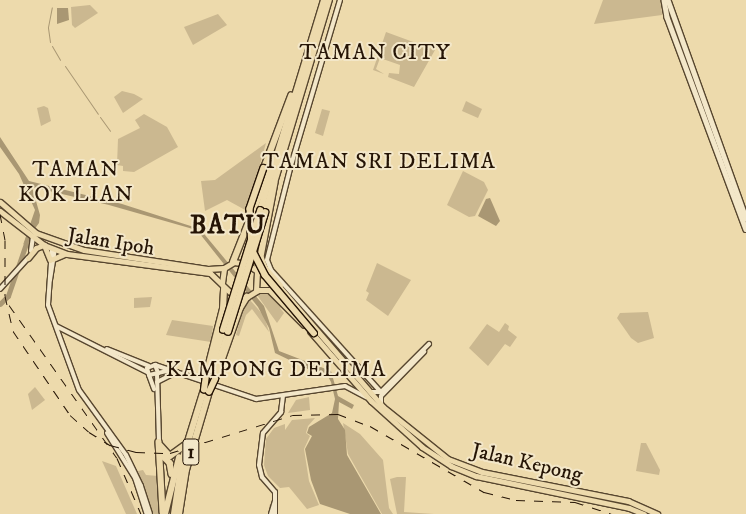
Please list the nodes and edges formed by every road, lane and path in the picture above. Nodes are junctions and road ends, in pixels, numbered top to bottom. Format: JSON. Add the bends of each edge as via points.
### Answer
{"nodes":[{"id":1,"x":324,"y":0,"type":"edge"},
{"id":2,"x":329,"y":0,"type":"edge"},
{"id":3,"x":340,"y":0,"type":"edge"},
{"id":4,"x":664,"y":0,"type":"edge"},
{"id":5,"x":668,"y":0,"type":"edge"},
{"id":6,"x":306,"y":59,"type":"junction"},
{"id":7,"x":275,"y":162,"type":"junction"},
{"id":8,"x":726,"y":173,"type":"junction"},
{"id":9,"x":274,"y":181,"type":"junction"},
{"id":10,"x":737,"y":190,"type":"junction"},
{"id":11,"x":0,"y":202,"type":"edge"},
{"id":12,"x":0,"y":211,"type":"edge"},
{"id":13,"x":262,"y":212,"type":"junction"},
{"id":14,"x":744,"y":219,"type":"edge"},
{"id":15,"x":25,"y":228,"type":"junction"},
{"id":16,"x":746,"y":229,"type":"edge"},
{"id":17,"x":35,"y":235,"type":"junction"},
{"id":18,"x":265,"y":236,"type":"junction"},
{"id":19,"x":44,"y":245,"type":"junction"},
{"id":20,"x":54,"y":249,"type":"junction"},
{"id":21,"x":84,"y":250,"type":"junction"},
{"id":22,"x":237,"y":253,"type":"junction"},
{"id":23,"x":67,"y":254,"type":"junction"},
{"id":24,"x":28,"y":258,"type":"junction"},
{"id":25,"x":258,"y":258,"type":"junction"},
{"id":26,"x":51,"y":260,"type":"junction"},
{"id":27,"x":232,"y":262,"type":"junction"},
{"id":28,"x":225,"y":267,"type":"junction"},
{"id":29,"x":257,"y":270,"type":"junction"},
{"id":30,"x":280,"y":285,"type":"junction"},
{"id":31,"x":223,"y":287,"type":"junction"},
{"id":32,"x":0,"y":289,"type":"edge"},
{"id":33,"x":256,"y":291,"type":"junction"},
{"id":34,"x":273,"y":292,"type":"junction"},
{"id":35,"x":248,"y":296,"type":"junction"},
{"id":36,"x":224,"y":304,"type":"junction"},
{"id":37,"x":237,"y":318,"type":"junction"},
{"id":38,"x":56,"y":326,"type":"junction"},
{"id":39,"x":68,"y":331,"type":"junction"},
{"id":40,"x":315,"y":336,"type":"junction"},
{"id":41,"x":61,"y":340,"type":"junction"},
{"id":42,"x":105,"y":348,"type":"junction"},
{"id":43,"x":155,"y":364,"type":"junction"},
{"id":44,"x":149,"y":366,"type":"junction"},
{"id":45,"x":173,"y":369,"type":"junction"},
{"id":46,"x":179,"y":372,"type":"junction"},
{"id":47,"x":148,"y":373,"type":"junction"},
{"id":48,"x":158,"y":373,"type":"junction"},
{"id":49,"x":349,"y":375,"type":"junction"},
{"id":50,"x":211,"y":378,"type":"junction"},
{"id":51,"x":156,"y":383,"type":"junction"},
{"id":52,"x":338,"y":386,"type":"junction"},
{"id":53,"x":368,"y":390,"type":"junction"},
{"id":54,"x":206,"y":391,"type":"junction"},
{"id":55,"x":381,"y":392,"type":"junction"},
{"id":56,"x":156,"y":393,"type":"junction"},
{"id":57,"x":285,"y":395,"type":"junction"},
{"id":58,"x":273,"y":397,"type":"junction"},
{"id":59,"x":371,"y":402,"type":"junction"},
{"id":60,"x":284,"y":403,"type":"junction"},
{"id":61,"x":383,"y":410,"type":"junction"},
{"id":62,"x":188,"y":438,"type":"junction"},
{"id":63,"x":159,"y":445,"type":"junction"},
{"id":64,"x":184,"y":446,"type":"junction"},
{"id":65,"x":437,"y":451,"type":"junction"},
{"id":66,"x":451,"y":466,"type":"junction"},
{"id":67,"x":498,"y":476,"type":"junction"},
{"id":68,"x":172,"y":478,"type":"junction"},
{"id":69,"x":558,"y":494,"type":"junction"},
{"id":70,"x":276,"y":501,"type":"junction"},
{"id":71,"x":148,"y":514,"type":"edge"},
{"id":72,"x":164,"y":514,"type":"edge"},
{"id":73,"x":174,"y":514,"type":"edge"},
{"id":74,"x":179,"y":514,"type":"edge"},
{"id":75,"x":271,"y":514,"type":"edge"},
{"id":76,"x":276,"y":514,"type":"edge"},
{"id":77,"x":644,"y":514,"type":"edge"},
{"id":78,"x":657,"y":514,"type":"edge"}],
"edges":[{"from":1,"to":6,"type":"highway"},
{"from":2,"to":9,"type":"highway"},
{"from":3,"to":55,"type":"street","via":[[267,260],[271,270]]},
{"from":4,"to":8,"type":"main road","via":[[667,17]]},
{"from":5,"to":10,"type":"main road"},
{"from":6,"to":7,"type":"highway"},
{"from":6,"to":40,"type":"highway","bridge":true,"via":[[250,210],[252,249],[265,274]]},
{"from":7,"to":13,"type":"highway"},
{"from":7,"to":22,"type":"highway"},
{"from":8,"to":10,"type":"main road"},
{"from":8,"to":14,"type":"main road"},
{"from":9,"to":13,"type":"highway"},
{"from":9,"to":18,"type":"highway","via":[[276,190]]},
{"from":10,"to":14,"type":"main road"},
{"from":11,"to":15,"type":"main road","name":"Jalan Ipoh"},
{"from":12,"to":15,"type":"main road","name":"Jalan Ipoh"},
{"from":13,"to":50,"type":"highway","bridge":true},
{"from":14,"to":16,"type":"main road"},
{"from":15,"to":17,"type":"main road","name":"Jalan Ipoh"},
{"from":17,"to":19,"type":"main road","name":"Jalan Ipoh"},
{"from":17,"to":20,"type":"main road"},
{"from":17,"to":21,"type":"main road","name":"Jalan Ipoh"},
{"from":17,"to":24,"type":"street"},
{"from":17,"to":24,"type":"street","via":[[35,244]]},
{"from":18,"to":25,"type":"highway"},
{"from":18,"to":30,"type":"highway","via":[[262,263]]},
{"from":19,"to":20,"type":"main road","name":"Jalan Ipoh"},
{"from":19,"to":24,"type":"main road","via":[[36,248]]},
{"from":19,"to":26,"type":"main road"},
{"from":20,"to":21,"type":"main road","via":[[60,245]]},
{"from":20,"to":23,"type":"main road","name":"Jalan Ipoh"},
{"from":20,"to":26,"type":"street"},
{"from":21,"to":28,"type":"main road","name":"Jalan Ipoh","via":[[200,268]]},
{"from":22,"to":25,"type":"highway","via":[[239,258],[249,262]]},
{"from":22,"to":27,"type":"highway"},
{"from":23,"to":26,"type":"main road"},
{"from":23,"to":31,"type":"main road","name":"Jalan Ipoh","via":[[210,273]]},
{"from":24,"to":32,"type":"street"},
{"from":25,"to":29,"type":"highway"},
{"from":26,"to":38,"type":"street","via":[[48,302]]},
{"from":27,"to":28,"type":"main road"},
{"from":27,"to":29,"type":"main road"},
{"from":28,"to":31,"type":"main road"},
{"from":29,"to":30,"type":"main road","name":"Jalan Kepong"},
{"from":29,"to":33,"type":"main road"},
{"from":30,"to":34,"type":"main road","via":[[270,285]]},
{"from":30,"to":53,"type":"main road","name":"Jalan Kepong"},
{"from":31,"to":35,"type":"main road","via":[[235,297]]},
{"from":31,"to":36,"type":"highway"},
{"from":33,"to":34,"type":"main road"},
{"from":33,"to":35,"type":"main road"},
{"from":34,"to":40,"type":"main road","name":"Jalan Kepong"},
{"from":35,"to":37,"type":"highway"},
{"from":36,"to":37,"type":"highway","via":[[228,298],[238,301]]},
{"from":36,"to":50,"type":"highway"},
{"from":37,"to":50,"type":"highway"},
{"from":38,"to":39,"type":"street"},
{"from":38,"to":41,"type":"street"},
{"from":39,"to":41,"type":"street","via":[[62,333]]},
{"from":39,"to":42,"type":"street"},
{"from":40,"to":49,"type":"main road","name":"Jalan Kepong"},
{"from":41,"to":71,"type":"street","via":[[80,393],[126,454]]},
{"from":42,"to":44,"type":"street"},
{"from":42,"to":47,"type":"street"},
{"from":43,"to":44,"type":"street"},
{"from":43,"to":45,"type":"street"},
{"from":43,"to":48,"type":"street"},
{"from":44,"to":47,"type":"street"},
{"from":45,"to":46,"type":"street"},
{"from":45,"to":48,"type":"street"},
{"from":46,"to":51,"type":"street","via":[[164,376]]},
{"from":46,"to":58,"type":"street","via":[[243,396]]},
{"from":47,"to":48,"type":"street"},
{"from":47,"to":56,"type":"street"},
{"from":48,"to":51,"type":"street"},
{"from":49,"to":52,"type":"street","via":[[348,381]]},
{"from":49,"to":59,"type":"main road","name":"Jalan Kepong"},
{"from":50,"to":54,"type":"highway","bridge":true},
{"from":50,"to":54,"type":"highway","bridge":true},
{"from":51,"to":56,"type":"street"},
{"from":52,"to":57,"type":"street"},
{"from":52,"to":59,"type":"street","via":[[352,388]]},
{"from":53,"to":55,"type":"street","via":[[377,394]]},
{"from":53,"to":61,"type":"main road","name":"Jalan Kepong"},
{"from":54,"to":62,"type":"highway","number":"1"},
{"from":54,"to":74,"type":"highway","number":"1","via":[[184,478]]},
{"from":55,"to":61,"type":"street","via":[[429,344],[381,396]]},
{"from":56,"to":63,"type":"street"},
{"from":57,"to":58,"type":"street"},
{"from":57,"to":60,"type":"street"},
{"from":58,"to":60,"type":"street"},
{"from":59,"to":61,"type":"main road","name":"Jalan Kepong"},
{"from":60,"to":70,"type":"street","via":[[281,412],[265,430],[260,448],[259,469],[275,492]]},
{"from":61,"to":65,"type":"main road"},
{"from":61,"to":66,"type":"main road","name":"Jalan Kepong","via":[[422,447]]},
{"from":62,"to":64,"type":"highway"},
{"from":62,"to":73,"type":"highway","number":"1","via":[[179,473]]},
{"from":63,"to":64,"type":"highway","via":[[170,456]]},
{"from":63,"to":68,"type":"highway","via":[[171,467]]},
{"from":63,"to":72,"type":"highway"},
{"from":64,"to":68,"type":"highway"},
{"from":65,"to":66,"type":"main road"},
{"from":65,"to":67,"type":"main road","name":"Jalan Kepong"},
{"from":66,"to":69,"type":"main road","name":"Jalan Kepong","via":[[476,476]]},
{"from":67,"to":69,"type":"main road","via":[[553,489]]},
{"from":67,"to":78,"type":"main road","name":"Jalan Kepong","via":[[628,501]]},
{"from":68,"to":72,"type":"highway"},
{"from":69,"to":77,"type":"main road","name":"Jalan Kepong"},
{"from":70,"to":75,"type":"street"},
{"from":70,"to":76,"type":"street"}]}
